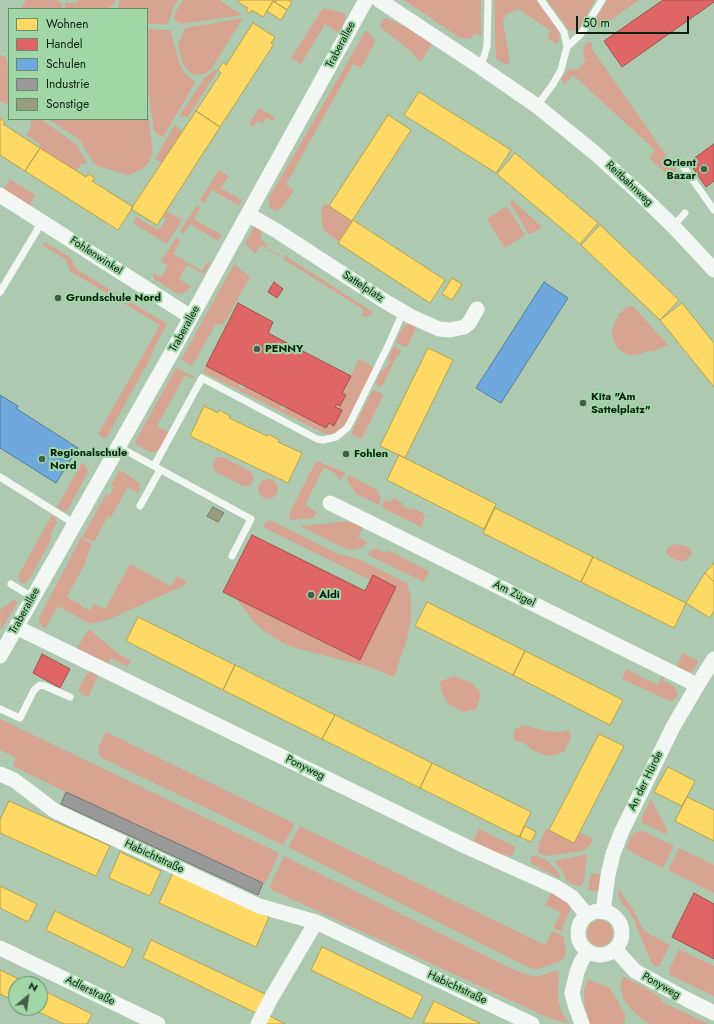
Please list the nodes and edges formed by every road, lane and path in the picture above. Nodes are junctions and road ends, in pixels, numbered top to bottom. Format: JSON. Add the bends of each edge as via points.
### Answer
{"nodes":[{"id":1,"x":366,"y":0,"type":"edge"},
{"id":2,"x":379,"y":0,"type":"edge"},
{"id":3,"x":488,"y":0,"type":"edge"},
{"id":4,"x":541,"y":0,"type":"edge"},
{"id":5,"x":602,"y":0,"type":"edge"},
{"id":6,"x":567,"y":47,"type":"junction"},
{"id":7,"x":479,"y":66,"type":"junction"},
{"id":8,"x":537,"y":106,"type":"junction"},
{"id":9,"x":680,"y":162,"type":"dead end"},
{"id":10,"x":0,"y":195,"type":"edge"},
{"id":11,"x":714,"y":210,"type":"edge"},
{"id":12,"x":685,"y":213,"type":"dead end"},
{"id":13,"x":249,"y":214,"type":"junction"},
{"id":14,"x":42,"y":222,"type":"junction"},
{"id":15,"x":673,"y":226,"type":"junction"},
{"id":16,"x":714,"y":270,"type":"edge"},
{"id":17,"x":0,"y":292,"type":"edge"},
{"id":18,"x":477,"y":309,"type":"dead end"},
{"id":19,"x":403,"y":312,"type":"junction"},
{"id":20,"x":192,"y":317,"type":"junction"},
{"id":21,"x":119,"y":447,"type":"junction"},
{"id":22,"x":157,"y":468,"type":"junction"},
{"id":23,"x":0,"y":477,"type":"edge"},
{"id":24,"x":330,"y":503,"type":"dead end"},
{"id":25,"x":140,"y":506,"type":"dead end"},
{"id":26,"x":75,"y":524,"type":"junction"},
{"id":27,"x":232,"y":556,"type":"dead end"},
{"id":28,"x":11,"y":584,"type":"dead end"},
{"id":29,"x":32,"y":597,"type":"junction"},
{"id":30,"x":16,"y":627,"type":"junction"},
{"id":31,"x":0,"y":656,"type":"edge"},
{"id":32,"x":714,"y":660,"type":"edge"},
{"id":33,"x":697,"y":686,"type":"junction"},
{"id":34,"x":70,"y":697,"type":"dead end"},
{"id":35,"x":0,"y":709,"type":"edge"},
{"id":36,"x":0,"y":774,"type":"edge"},
{"id":37,"x":602,"y":912,"type":"junction"},
{"id":38,"x":587,"y":915,"type":"junction"},
{"id":39,"x":316,"y":922,"type":"junction"},
{"id":40,"x":0,"y":948,"type":"edge"},
{"id":41,"x":615,"y":949,"type":"junction"},
{"id":42,"x":587,"y":952,"type":"junction"},
{"id":43,"x":714,"y":1013,"type":"edge"},
{"id":44,"x":158,"y":1024,"type":"edge"},
{"id":45,"x":258,"y":1024,"type":"edge"},
{"id":46,"x":532,"y":1024,"type":"edge"},
{"id":47,"x":582,"y":1024,"type":"edge"}],
"edges":[{"from":1,"to":13,"type":"street","name":"Traberallee"},
{"from":2,"to":7,"type":"street","name":"Reitbahnweg"},
{"from":3,"to":7,"type":"lane","via":[[487,46]]},
{"from":4,"to":6,"type":"lane","via":[[564,32]]},
{"from":5,"to":6,"type":"lane","via":[[581,34]]},
{"from":6,"to":8,"type":"lane","via":[[561,70]]},
{"from":7,"to":8,"type":"street","name":"Reitbahnweg"},
{"from":8,"to":15,"type":"street","name":"Reitbahnweg","via":[[596,154]]},
{"from":9,"to":11,"type":"lane"},
{"from":10,"to":14,"type":"street","name":"Fohlenwinkel"},
{"from":12,"to":15,"type":"lane"},
{"from":13,"to":19,"type":"street","name":"Sattelplatz"},
{"from":13,"to":20,"type":"street","name":"Traberallee"},
{"from":14,"to":17,"type":"lane"},
{"from":14,"to":20,"type":"street","name":"Fohlenwinkel"},
{"from":15,"to":16,"type":"street","name":"Reitbahnweg"},
{"from":18,"to":19,"type":"street","name":"Sattelplatz","via":[[464,327],[450,330],[439,329]]},
{"from":19,"to":22,"type":"lane","via":[[350,423],[336,436],[317,439],[202,378]]},
{"from":20,"to":21,"type":"street","name":"Traberallee"},
{"from":21,"to":22,"type":"lane"},
{"from":21,"to":26,"type":"street","name":"Traberallee"},
{"from":22,"to":25,"type":"lane"},
{"from":22,"to":27,"type":"lane","via":[[251,519]]},
{"from":23,"to":26,"type":"lane"},
{"from":24,"to":33,"type":"street","name":"Am Zügel"},
{"from":26,"to":29,"type":"street","name":"Traberallee"},
{"from":28,"to":29,"type":"lane"},
{"from":29,"to":30,"type":"street","name":"Traberallee"},
{"from":30,"to":31,"type":"street","name":"Traberallee"},
{"from":30,"to":38,"type":"street","name":"Ponyweg","via":[[556,887],[572,897]]},
{"from":32,"to":33,"type":"street","name":"An der Hürde"},
{"from":33,"to":37,"type":"street","name":"An der Hürde","via":[[658,756],[621,833],[613,854]]},
{"from":34,"to":35,"type":"lane","via":[[40,685],[34,690],[20,718]]},
{"from":36,"to":39,"type":"street","name":"Habichtstraße","via":[[14,780],[55,811],[259,906]]},
{"from":37,"to":38,"type":"street"},
{"from":37,"to":41,"type":"street","via":[[609,914],[619,923],[621,937]]},
{"from":38,"to":42,"type":"street","via":[[582,920],[577,934]]},
{"from":39,"to":45,"type":"street"},
{"from":39,"to":46,"type":"street","name":"Habichtstraße"},
{"from":40,"to":44,"type":"street","name":"Adlerstraße"},
{"from":41,"to":42,"type":"street","via":[[598,956]]},
{"from":41,"to":43,"type":"street","name":"Ponyweg","via":[[635,971]]},
{"from":42,"to":47,"type":"street","via":[[577,972],[572,993]]}]}
